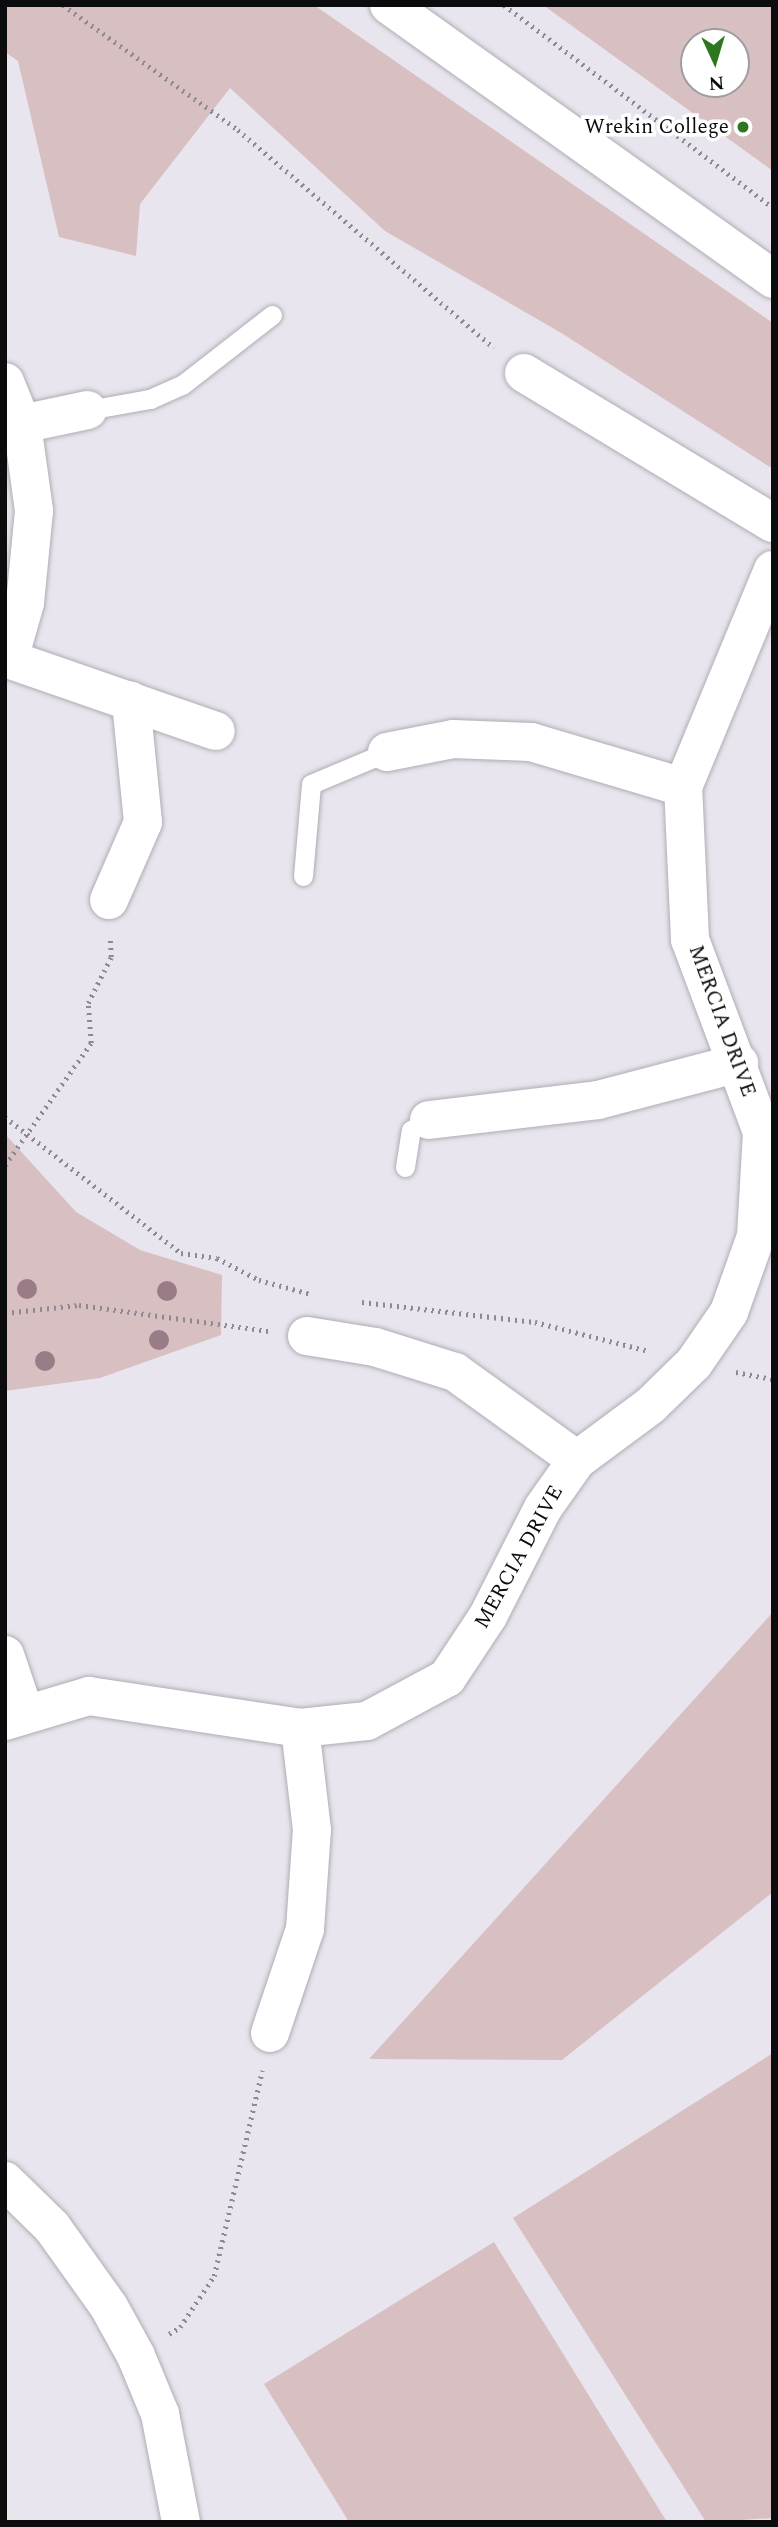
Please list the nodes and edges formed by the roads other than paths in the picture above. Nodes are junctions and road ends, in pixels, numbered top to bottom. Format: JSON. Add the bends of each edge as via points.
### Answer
{"nodes":[{"id":1,"x":388,"y":5,"type":"edge"},
{"id":2,"x":773,"y":279,"type":"edge"},
{"id":3,"x":272,"y":315,"type":"dead end"},
{"id":4,"x":524,"y":373,"type":"road end"},
{"id":5,"x":5,"y":382,"type":"edge"},
{"id":6,"x":88,"y":410,"type":"joint"},
{"id":7,"x":22,"y":424,"type":"junction"},
{"id":8,"x":773,"y":523,"type":"edge"},
{"id":9,"x":773,"y":570,"type":"edge"},
{"id":10,"x":7,"y":659,"type":"edge"},
{"id":11,"x":131,"y":701,"type":"junction"},
{"id":12,"x":216,"y":731,"type":"dead end"},
{"id":13,"x":387,"y":752,"type":"joint"},
{"id":14,"x":683,"y":787,"type":"junction"},
{"id":15,"x":303,"y":876,"type":"dead end"},
{"id":16,"x":109,"y":900,"type":"road end"},
{"id":17,"x":739,"y":1063,"type":"junction"},
{"id":18,"x":429,"y":1120,"type":"joint"},
{"id":19,"x":767,"y":1131,"type":"edge"},
{"id":20,"x":405,"y":1167,"type":"dead end"},
{"id":21,"x":307,"y":1336,"type":"road end"},
{"id":22,"x":577,"y":1460,"type":"junction"},
{"id":23,"x":5,"y":1654,"type":"edge"},
{"id":24,"x":15,"y":1716,"type":"edge"},
{"id":25,"x":300,"y":1728,"type":"junction"},
{"id":26,"x":270,"y":2033,"type":"road end"},
{"id":27,"x":5,"y":2181,"type":"edge"},
{"id":28,"x":181,"y":2522,"type":"edge"}],
"edges":[{"from":1,"to":2,"type":"street"},
{"from":3,"to":6,"type":"lane","via":[[182,385],[150,399]]},
{"from":4,"to":8,"type":"street"},
{"from":5,"to":7,"type":"street"},
{"from":6,"to":7,"type":"street"},
{"from":7,"to":10,"type":"street","via":[[34,511],[25,603]]},
{"from":9,"to":14,"type":"street","name":"MERCIA DRIVE"},
{"from":10,"to":11,"type":"street"},
{"from":11,"to":12,"type":"street"},
{"from":11,"to":16,"type":"street","via":[[143,822]]},
{"from":13,"to":14,"type":"street","via":[[453,738],[531,742]]},
{"from":13,"to":15,"type":"lane","via":[[311,784]]},
{"from":14,"to":17,"type":"street","name":"MERCIA DRIVE","via":[[690,939]]},
{"from":17,"to":18,"type":"street","via":[[598,1100]]},
{"from":17,"to":19,"type":"street","name":"MERCIA DRIVE"},
{"from":18,"to":20,"type":"lane","via":[[411,1129]]},
{"from":19,"to":22,"type":"street","name":"MERCIA DRIVE","via":[[756,1236],[729,1312],[694,1363],[651,1405]]},
{"from":21,"to":22,"type":"street","via":[[375,1348],[455,1372]]},
{"from":22,"to":25,"type":"street","name":"MERCIA DRIVE","via":[[544,1508],[488,1616],[447,1678],[367,1721]]},
{"from":23,"to":24,"type":"street"},
{"from":24,"to":25,"type":"street","name":"MERCIA DRIVE","via":[[89,1696]]},
{"from":25,"to":26,"type":"street","via":[[312,1830],[305,1929]]},
{"from":27,"to":28,"type":"street","via":[[52,2227],[109,2307],[136,2356],[160,2414]]}]}
